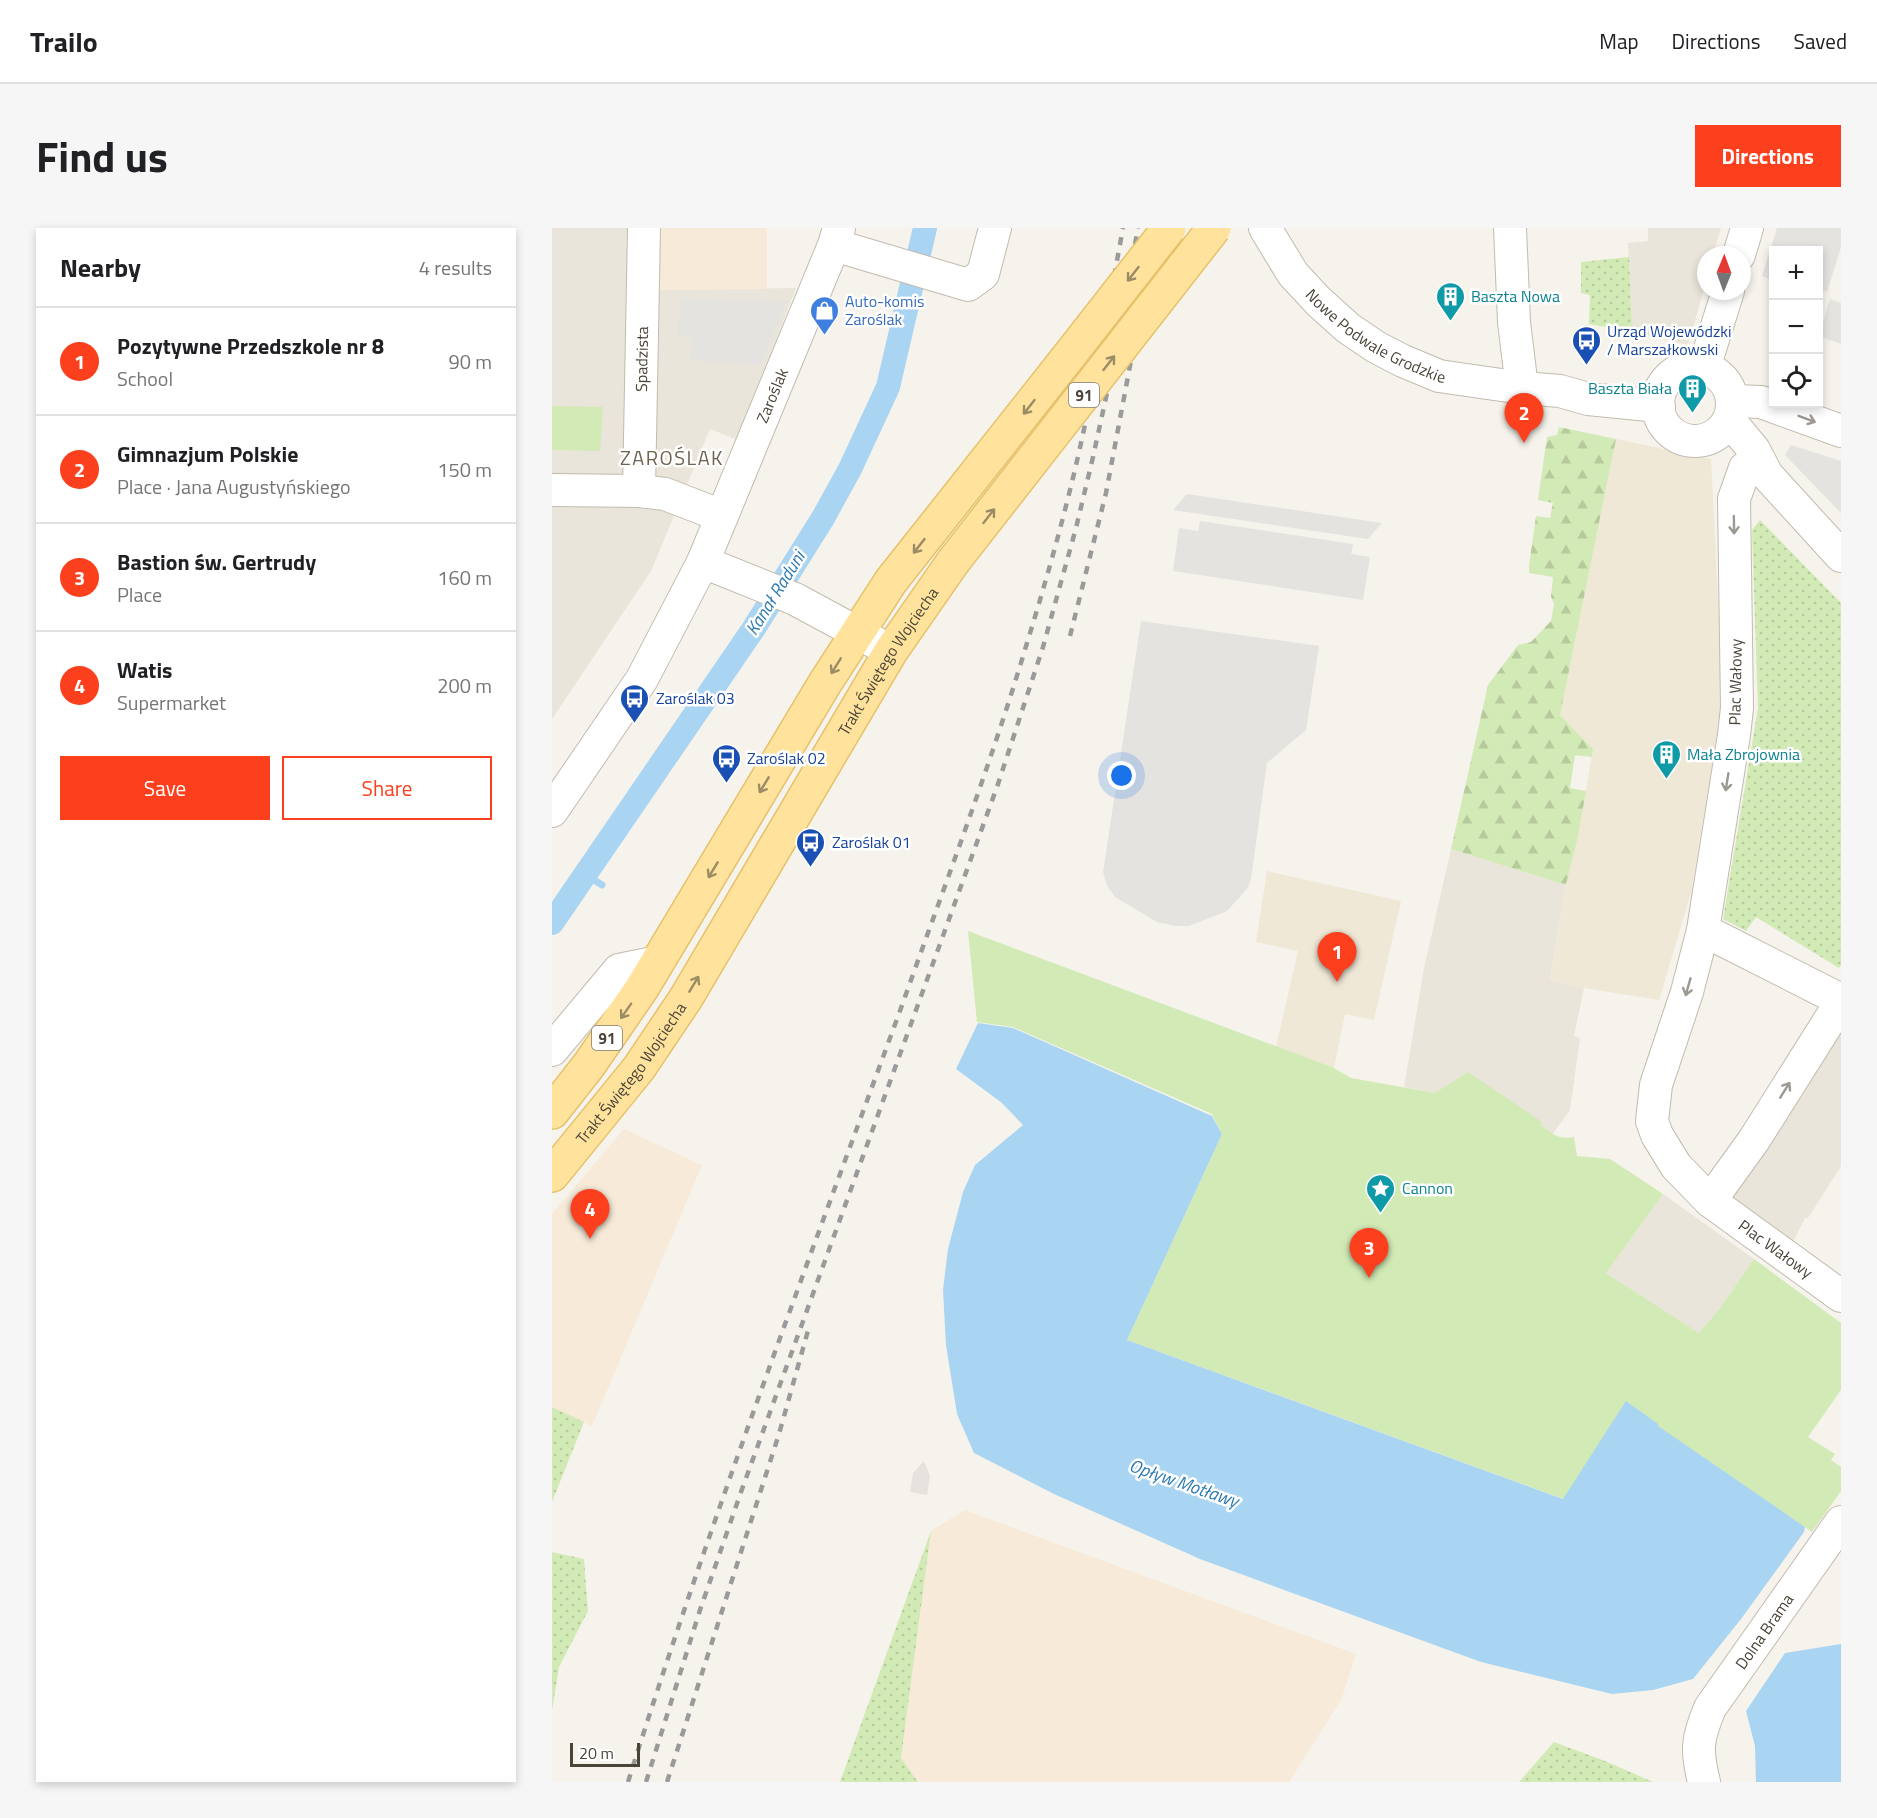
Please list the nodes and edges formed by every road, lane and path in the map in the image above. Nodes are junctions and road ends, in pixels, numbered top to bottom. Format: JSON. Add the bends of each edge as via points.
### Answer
{"nodes":[{"id":1,"x":644,"y":228,"type":"edge"},
{"id":2,"x":995,"y":228,"type":"edge"},
{"id":3,"x":1169,"y":228,"type":"edge"},
{"id":4,"x":1214,"y":228,"type":"edge"},
{"id":5,"x":1265,"y":228,"type":"edge"},
{"id":6,"x":1510,"y":228,"type":"edge"},
{"id":7,"x":1747,"y":228,"type":"edge"},
{"id":8,"x":836,"y":237,"type":"edge"},
{"id":9,"x":1742,"y":246,"type":"edge"},
{"id":10,"x":1725,"y":300,"type":"edge"},
{"id":11,"x":1704,"y":368,"type":"junction"},
{"id":12,"x":1522,"y":388,"type":"junction"},
{"id":13,"x":1660,"y":399,"type":"junction"},
{"id":14,"x":1723,"y":420,"type":"junction"},
{"id":15,"x":1841,"y":431,"type":"edge"},
{"id":16,"x":1756,"y":472,"type":"junction"},
{"id":17,"x":552,"y":490,"type":"edge"},
{"id":18,"x":639,"y":491,"type":"junction"},
{"id":19,"x":722,"y":516,"type":"junction"},
{"id":20,"x":1841,"y":556,"type":"edge"},
{"id":21,"x":703,"y":562,"type":"junction"},
{"id":22,"x":857,"y":632,"type":"junction"},
{"id":23,"x":891,"y":651,"type":"junction"},
{"id":24,"x":552,"y":811,"type":"edge"},
{"id":25,"x":1703,"y":930,"type":"junction"},
{"id":26,"x":658,"y":962,"type":"junction"},
{"id":27,"x":1841,"y":1001,"type":"edge"},
{"id":28,"x":552,"y":1050,"type":"edge"},
{"id":29,"x":552,"y":1112,"type":"edge"},
{"id":30,"x":552,"y":1174,"type":"edge"},
{"id":31,"x":1710,"y":1201,"type":"junction"},
{"id":32,"x":1841,"y":1296,"type":"edge"},
{"id":33,"x":1841,"y":1522,"type":"edge"},
{"id":34,"x":1704,"y":1782,"type":"edge"}],
"edges":[{"from":1,"to":18,"type":"street","name":"Spadzista"},
{"from":2,"to":8,"type":"street","via":[[983,274],[968,285],[882,261]]},
{"from":3,"to":22,"type":"main road","number":"91","one_way":true,"bridge":true,"via":[[891,581]]},
{"from":23,"to":4,"type":"main road","name":"Trakt Świętego Wojciecha","number":"91","one_way":true,"bridge":true,"via":[[953,562]]},
{"from":5,"to":12,"type":"street","name":"Nowe Podwale Grodzkie","via":[[1293,274],[1318,301],[1376,347],[1439,376]]},
{"from":6,"to":12,"type":"street","via":[[1514,322]]},
{"from":7,"to":9,"type":"street"},
{"from":8,"to":19,"type":"street","name":"Zaroślak"},
{"from":10,"to":11,"type":"street"},
{"from":11,"to":13,"type":"street","via":[[1683,369],[1673,374]]},
{"from":11,"to":14,"type":"street","via":[[1724,380],[1730,390]]},
{"from":12,"to":13,"type":"street","name":"Nowe Podwale Grodzkie","via":[[1560,391],[1588,399]]},
{"from":13,"to":14,"type":"street","via":[[1661,418],[1667,428],[1687,440],[1698,440]]},
{"from":14,"to":15,"type":"street","one_way":true,"via":[[1761,402]]},
{"from":14,"to":16,"type":"street"},
{"from":16,"to":20,"type":"street"},
{"from":16,"to":25,"type":"street","name":"Plac Wałowy","one_way":true,"via":[[1734,499],[1737,708]]},
{"from":17,"to":18,"type":"street"},
{"from":18,"to":19,"type":"street","via":[[665,494]]},
{"from":19,"to":21,"type":"street","name":"Zaroślak"},
{"from":21,"to":22,"type":"street","via":[[795,599]]},
{"from":21,"to":24,"type":"street","name":"Zaroślak","via":[[642,679]]},
{"from":22,"to":23,"type":"street"},
{"from":22,"to":26,"type":"main road","number":"91","one_way":true},
{"from":30,"to":23,"type":"main road","name":"Trakt Świętego Wojciecha","one_way":true,"via":[[632,1076],[686,998]]},
{"from":25,"to":27,"type":"street"},
{"from":25,"to":31,"type":"street","name":"Plac Wałowy","one_way":true,"via":[[1656,1085],[1652,1121],[1676,1166]]},
{"from":26,"to":28,"type":"street","via":[[619,970]]},
{"from":26,"to":29,"type":"main road","number":"91","one_way":true,"via":[[589,1065]]},
{"from":31,"to":27,"type":"street","one_way":true,"via":[[1754,1140]]},
{"from":31,"to":32,"type":"street","name":"Plac Wałowy"},
{"from":33,"to":34,"type":"street","name":"Dolna Brama","via":[[1710,1708],[1697,1746]]}]}
